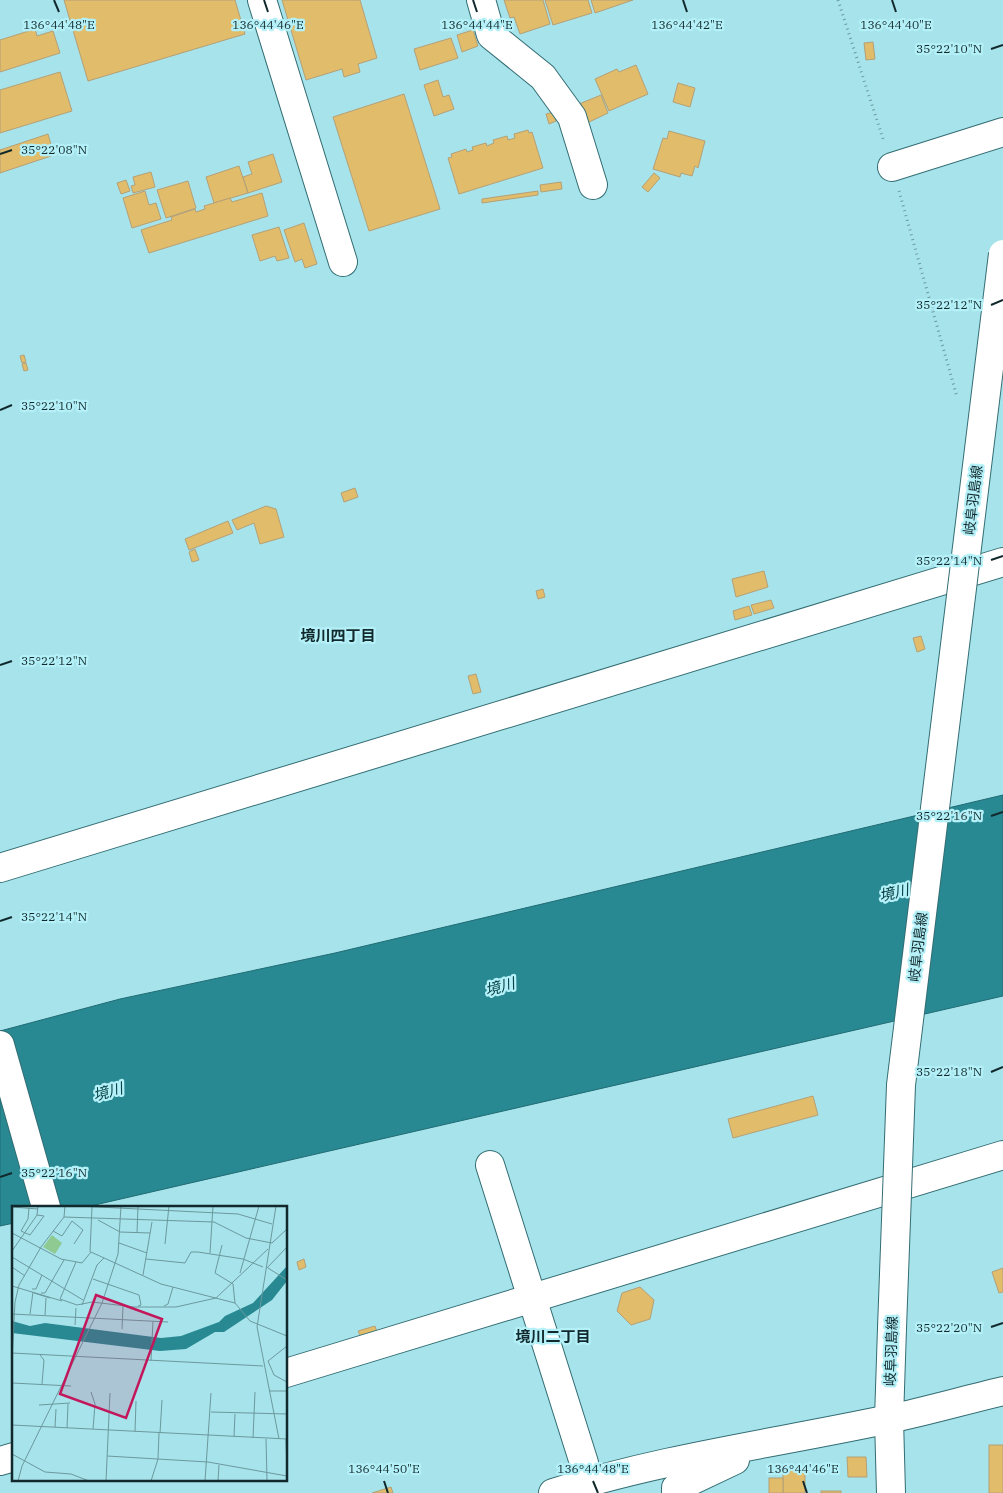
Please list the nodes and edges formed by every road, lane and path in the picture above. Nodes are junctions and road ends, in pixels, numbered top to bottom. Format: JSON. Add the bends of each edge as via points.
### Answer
{"nodes":[{"id":1,"x":262,"y":0,"type":"edge"},
{"id":2,"x":481,"y":0,"type":"edge"},
{"id":3,"x":838,"y":0,"type":"edge"},
{"id":4,"x":1003,"y":132,"type":"edge"},
{"id":5,"x":892,"y":167,"type":"junction"},
{"id":6,"x":593,"y":185,"type":"dead end"},
{"id":7,"x":1003,"y":254,"type":"edge"},
{"id":8,"x":343,"y":262,"type":"dead end"},
{"id":9,"x":960,"y":404,"type":"dead end"},
{"id":10,"x":1003,"y":562,"type":"edge"},
{"id":11,"x":0,"y":868,"type":"edge"},
{"id":12,"x":0,"y":1045,"type":"edge"},
{"id":13,"x":1003,"y":1156,"type":"edge"},
{"id":14,"x":490,"y":1166,"type":"dead end"},
{"id":15,"x":46,"y":1206,"type":"edge"},
{"id":16,"x":532,"y":1298,"type":"junction"},
{"id":17,"x":288,"y":1372,"type":"edge"},
{"id":18,"x":1003,"y":1391,"type":"edge"},
{"id":19,"x":889,"y":1419,"type":"junction"},
{"id":20,"x":742,"y":1446,"type":"junction"},
{"id":21,"x":585,"y":1482,"type":"junction"},
{"id":22,"x":553,"y":1493,"type":"edge"},
{"id":23,"x":676,"y":1493,"type":"edge"},
{"id":24,"x":891,"y":1493,"type":"edge"}],
"edges":[{"from":1,"to":8,"type":"street"},
{"from":2,"to":6,"type":"street","via":[[491,35],[543,77],[572,117]]},
{"from":3,"to":5,"type":"path"},
{"from":4,"to":5,"type":"street"},
{"from":5,"to":9,"type":"path"},
{"from":7,"to":19,"type":"street","name":"岐阜羽島線","bridge":true,"via":[[901,1086]]},
{"from":10,"to":11,"type":"street"},
{"from":12,"to":15,"type":"street"},
{"from":13,"to":16,"type":"street"},
{"from":14,"to":16,"type":"street"},
{"from":16,"to":17,"type":"street"},
{"from":16,"to":21,"type":"street","via":[[584,1463]]},
{"from":18,"to":19,"type":"street"},
{"from":19,"to":20,"type":"street"},
{"from":19,"to":24,"type":"street","name":"岐阜羽島線"},
{"from":20,"to":21,"type":"street"},
{"from":20,"to":23,"type":"street","via":[[740,1458],[676,1488]]},
{"from":21,"to":22,"type":"street"}]}
